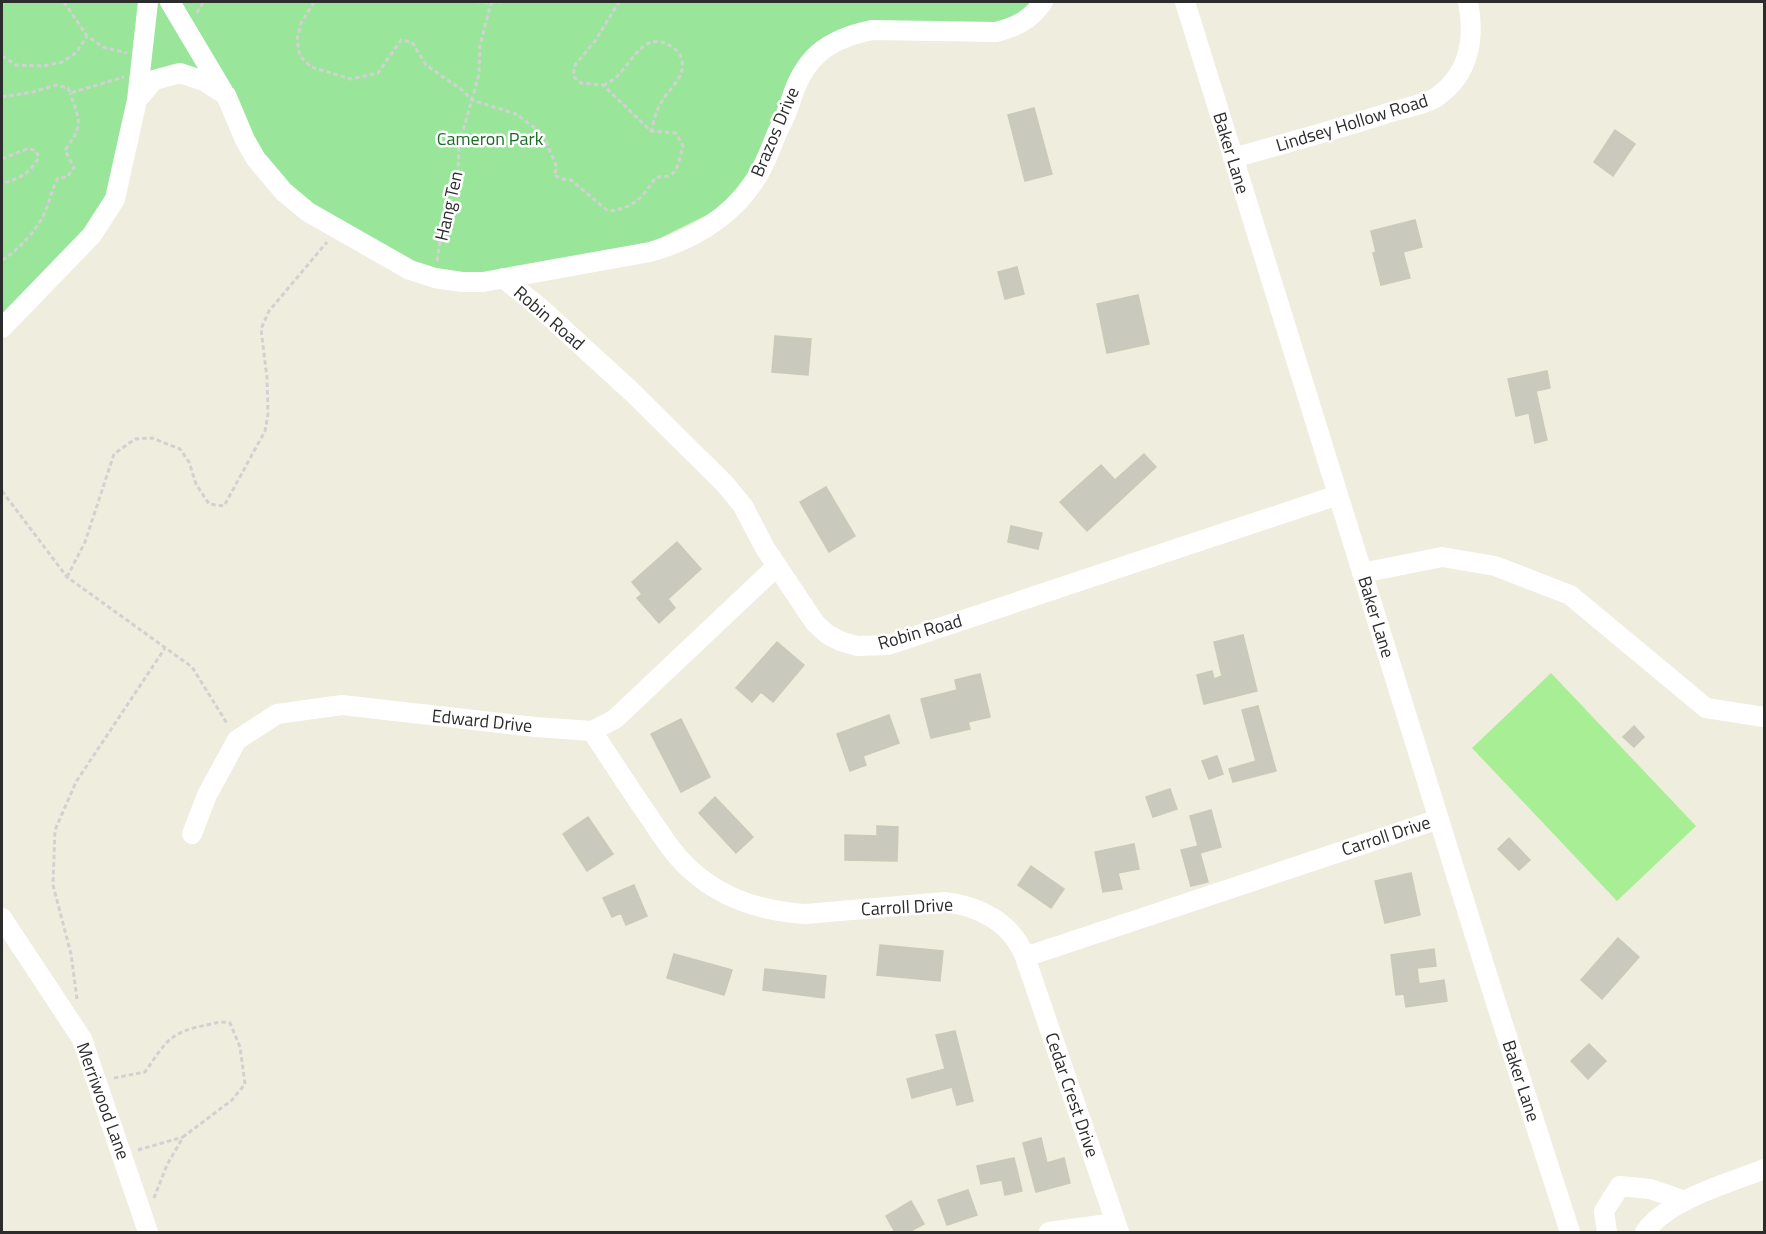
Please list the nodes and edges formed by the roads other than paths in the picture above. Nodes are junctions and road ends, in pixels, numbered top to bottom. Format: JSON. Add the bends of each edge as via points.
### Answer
{"nodes":[{"id":1,"x":148,"y":2,"type":"edge"},
{"id":2,"x":170,"y":2,"type":"edge"},
{"id":3,"x":1043,"y":2,"type":"edge"},
{"id":4,"x":1185,"y":2,"type":"edge"},
{"id":5,"x":1468,"y":2,"type":"edge"},
{"id":6,"x":226,"y":95,"type":"junction"},
{"id":7,"x":137,"y":100,"type":"junction"},
{"id":8,"x":1233,"y":158,"type":"junction"},
{"id":9,"x":503,"y":278,"type":"junction"},
{"id":10,"x":2,"y":328,"type":"edge"},
{"id":11,"x":1338,"y":495,"type":"junction"},
{"id":12,"x":777,"y":566,"type":"junction"},
{"id":13,"x":1362,"y":573,"type":"junction"},
{"id":14,"x":1764,"y":717,"type":"edge"},
{"id":15,"x":592,"y":731,"type":"junction"},
{"id":16,"x":1439,"y":819,"type":"junction"},
{"id":17,"x":192,"y":834,"type":"dead end"},
{"id":18,"x":2,"y":918,"type":"edge"},
{"id":19,"x":1025,"y":957,"type":"junction"},
{"id":20,"x":1764,"y":1169,"type":"edge"},
{"id":21,"x":1685,"y":1201,"type":"junction"},
{"id":22,"x":146,"y":1227,"type":"edge"},
{"id":23,"x":1117,"y":1228,"type":"edge"},
{"id":24,"x":1049,"y":1233,"type":"edge"},
{"id":25,"x":1570,"y":1233,"type":"edge"},
{"id":26,"x":1607,"y":1233,"type":"edge"},
{"id":27,"x":1645,"y":1233,"type":"edge"}],
"edges":[{"from":1,"to":7,"type":"street"},
{"from":2,"to":6,"type":"street","name":"Brazos Drive"},
{"from":3,"to":9,"type":"street","name":"Brazos Drive","via":[[1024,22],[996,32],[872,30],[829,45],[804,68],[753,183],[709,227],[675,245],[650,252]]},
{"from":4,"to":8,"type":"street","name":"Baker Lane"},
{"from":5,"to":8,"type":"street","name":"Lindsey Hollow Road","via":[[1472,35],[1467,59],[1437,98]]},
{"from":6,"to":7,"type":"street","via":[[204,81],[180,73],[154,80]]},
{"from":6,"to":9,"type":"street","name":"Brazos Drive","via":[[245,140],[267,173],[308,212],[410,270],[462,282]]},
{"from":7,"to":10,"type":"street","via":[[115,199],[105,217]]},
{"from":8,"to":11,"type":"street","name":"Baker Lane"},
{"from":9,"to":12,"type":"street","name":"Robin Road","via":[[632,392],[725,484],[743,506]]},
{"from":11,"to":12,"type":"street","name":"Robin Road","via":[[880,646],[857,646],[827,633],[806,612]]},
{"from":11,"to":13,"type":"street","name":"Baker Lane"},
{"from":12,"to":15,"type":"street","via":[[615,719]]},
{"from":13,"to":14,"type":"street","via":[[1442,557],[1495,566],[1570,595],[1706,708]]},
{"from":13,"to":16,"type":"street","name":"Baker Lane"},
{"from":15,"to":17,"type":"street","name":"Edward Drive","via":[[342,705],[277,714],[237,740],[207,795]]},
{"from":15,"to":19,"type":"street","name":"Carroll Drive","via":[[679,859],[699,877],[737,900],[782,913],[806,914],[945,902],[962,904],[981,910],[1010,931]]},
{"from":16,"to":19,"type":"street","name":"Carroll Drive"},
{"from":16,"to":25,"type":"street","name":"Baker Lane"},
{"from":18,"to":22,"type":"street","name":"Merriwood Lane","via":[[82,1039]]},
{"from":19,"to":23,"type":"street","name":"Cedar Crest Drive"},
{"from":20,"to":21,"type":"street"},
{"from":21,"to":26,"type":"street","via":[[1650,1189],[1620,1186],[1604,1211]]},
{"from":21,"to":27,"type":"street","via":[[1653,1222]]},
{"from":23,"to":24,"type":"street"}]}
